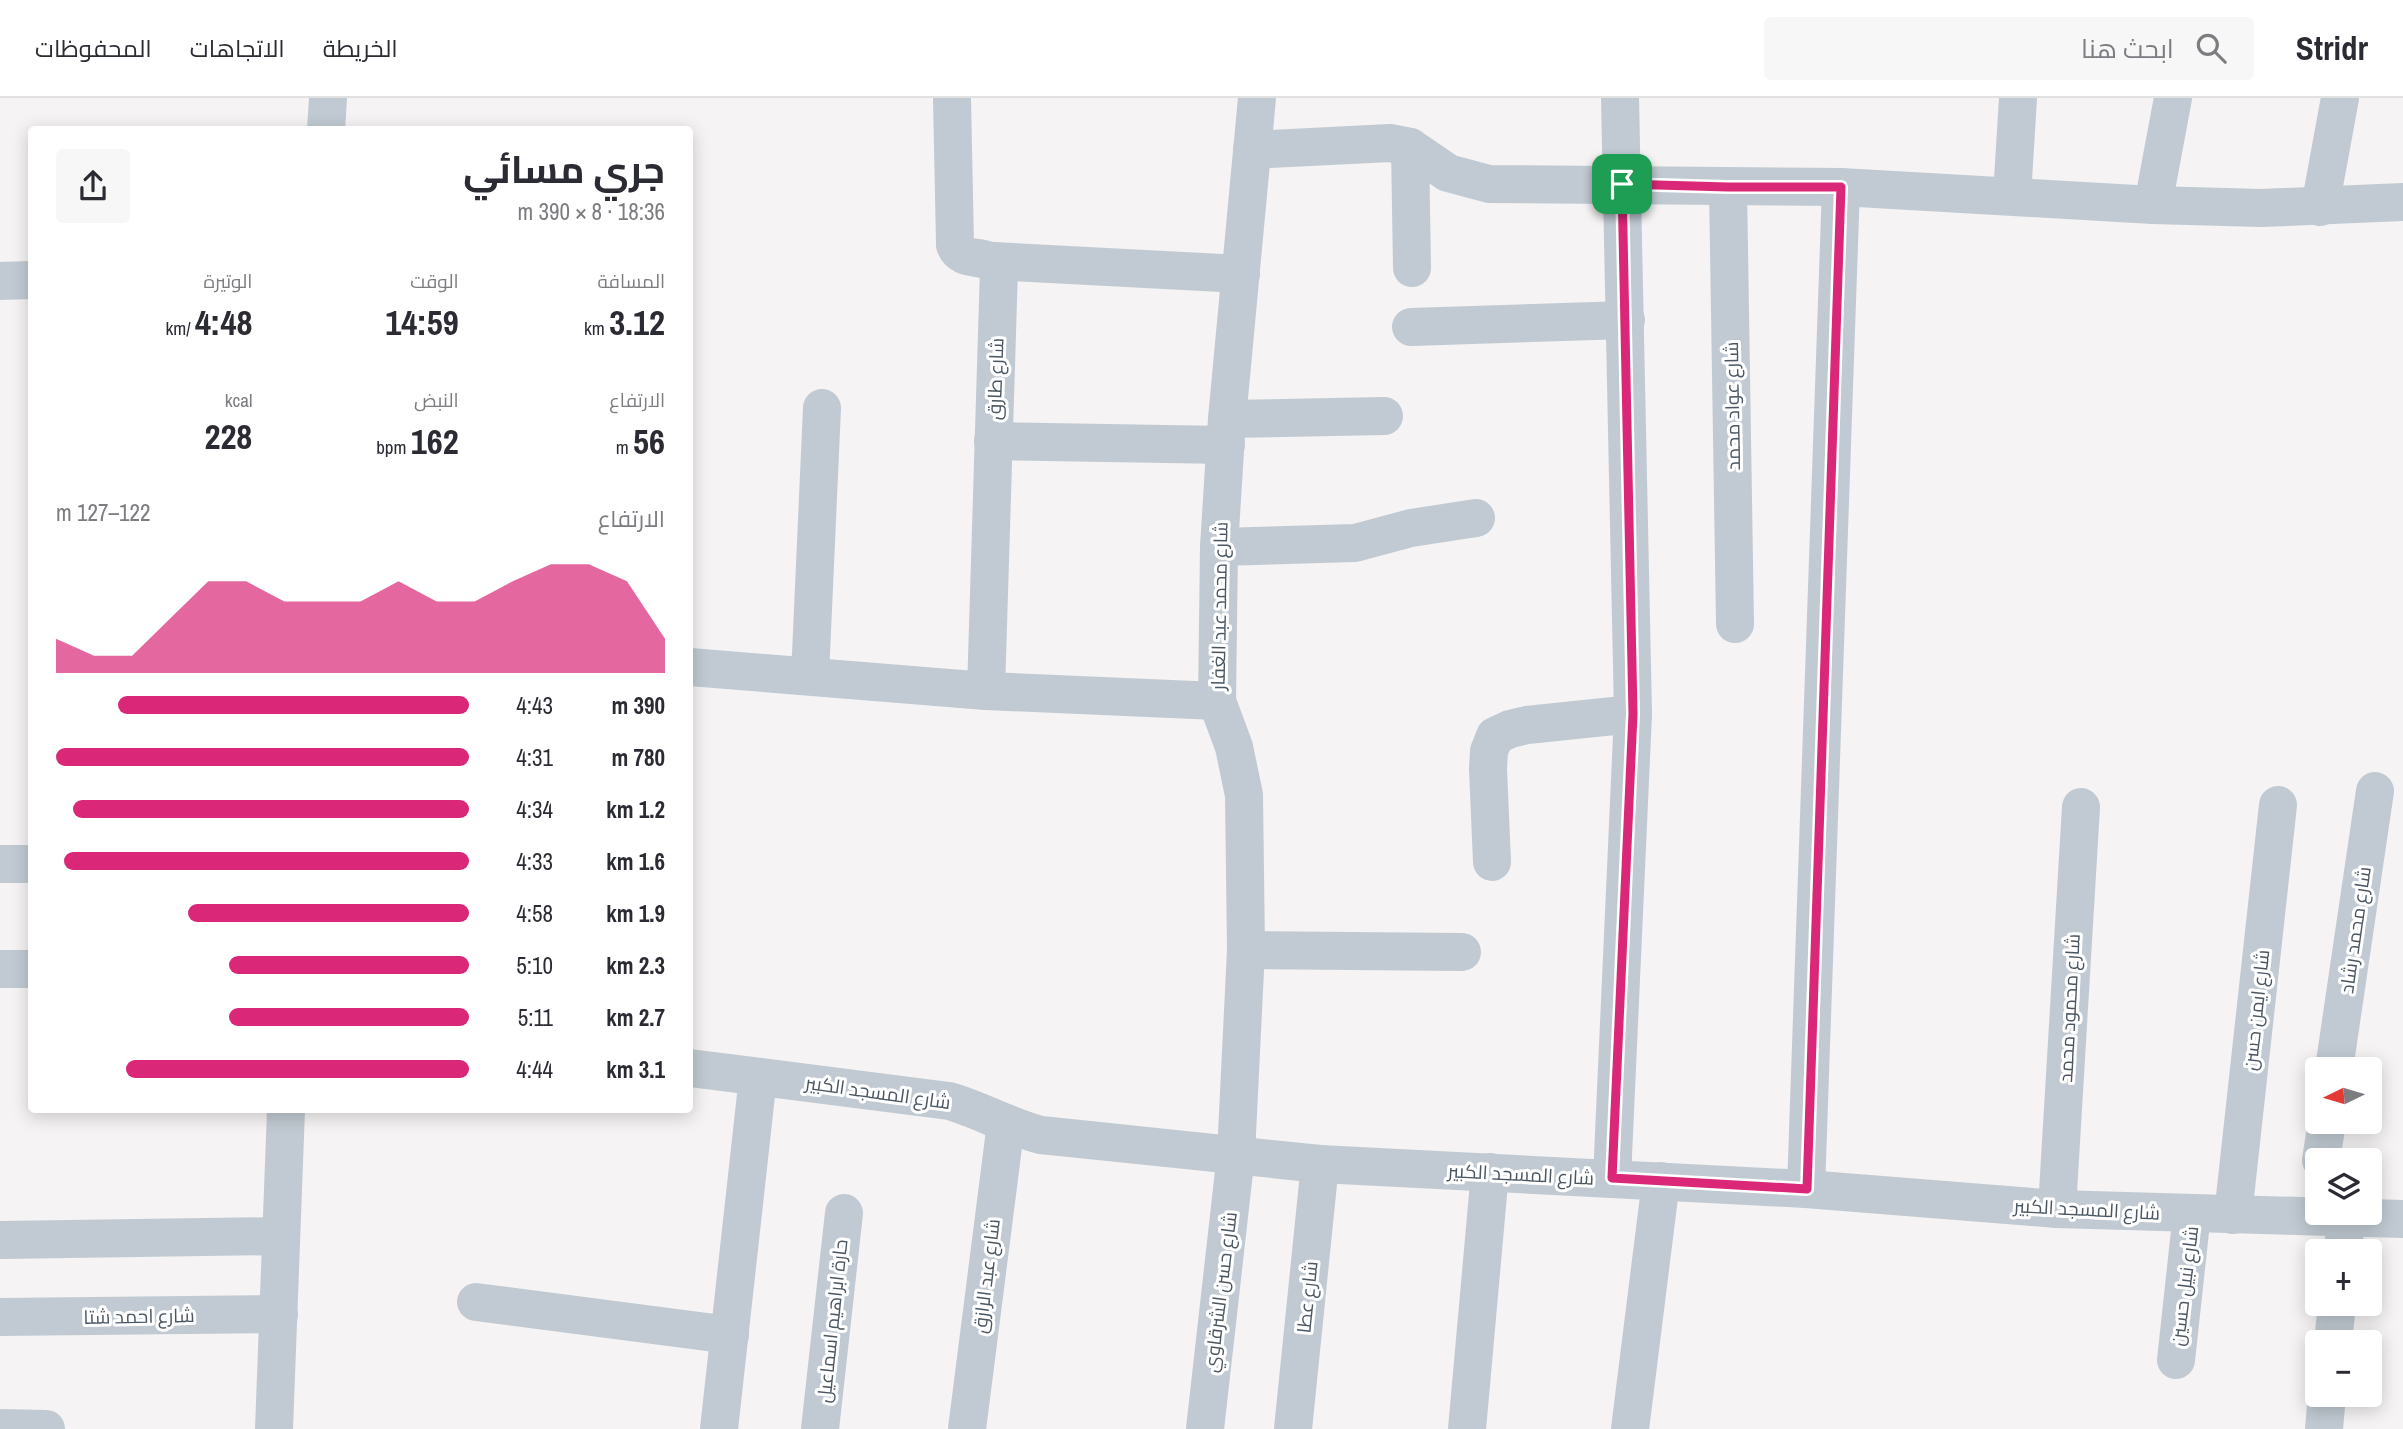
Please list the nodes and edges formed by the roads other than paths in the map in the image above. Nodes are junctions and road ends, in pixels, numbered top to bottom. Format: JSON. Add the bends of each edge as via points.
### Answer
{"nodes":[{"id":1,"x":328,"y":98,"type":"edge"},
{"id":2,"x":952,"y":98,"type":"edge"},
{"id":3,"x":1257,"y":98,"type":"edge"},
{"id":4,"x":1620,"y":98,"type":"edge"},
{"id":5,"x":2018,"y":98,"type":"edge"},
{"id":6,"x":2173,"y":98,"type":"edge"},
{"id":7,"x":2340,"y":98,"type":"edge"},
{"id":8,"x":326,"y":126,"type":"edge"},
{"id":9,"x":1410,"y":146,"type":"junction"},
{"id":10,"x":1252,"y":150,"type":"junction"},
{"id":11,"x":1622,"y":184,"type":"junction"},
{"id":12,"x":1728,"y":187,"type":"junction"},
{"id":13,"x":1841,"y":187,"type":"junction"},
{"id":14,"x":2012,"y":196,"type":"junction"},
{"id":15,"x":2403,"y":202,"type":"edge"},
{"id":16,"x":2153,"y":205,"type":"junction"},
{"id":17,"x":2320,"y":207,"type":"junction"},
{"id":18,"x":994,"y":261,"type":"junction"},
{"id":19,"x":1412,"y":268,"type":"dead end"},
{"id":20,"x":1241,"y":274,"type":"junction"},
{"id":21,"x":28,"y":280,"type":"edge"},
{"id":22,"x":0,"y":281,"type":"edge"},
{"id":23,"x":1626,"y":320,"type":"junction"},
{"id":24,"x":1411,"y":327,"type":"dead end"},
{"id":25,"x":822,"y":408,"type":"dead end"},
{"id":26,"x":1384,"y":416,"type":"dead end"},
{"id":27,"x":1227,"y":432,"type":"junction"},
{"id":28,"x":993,"y":441,"type":"junction"},
{"id":29,"x":1476,"y":518,"type":"dead end"},
{"id":30,"x":1219,"y":547,"type":"junction"},
{"id":31,"x":1735,"y":624,"type":"dead end"},
{"id":32,"x":693,"y":667,"type":"edge"},
{"id":33,"x":810,"y":676,"type":"junction"},
{"id":34,"x":986,"y":691,"type":"junction"},
{"id":35,"x":1217,"y":701,"type":"junction"},
{"id":36,"x":1633,"y":714,"type":"junction"},
{"id":37,"x":2375,"y":791,"type":"dead end"},
{"id":38,"x":2278,"y":805,"type":"dead end"},
{"id":39,"x":2081,"y":807,"type":"dead end"},
{"id":40,"x":1492,"y":862,"type":"dead end"},
{"id":41,"x":0,"y":864,"type":"edge"},
{"id":42,"x":28,"y":864,"type":"edge"},
{"id":43,"x":1246,"y":950,"type":"junction"},
{"id":44,"x":1462,"y":952,"type":"dead end"},
{"id":45,"x":0,"y":969,"type":"edge"},
{"id":46,"x":28,"y":969,"type":"edge"},
{"id":47,"x":2336,"y":1057,"type":"edge"},
{"id":48,"x":693,"y":1068,"type":"edge"},
{"id":49,"x":758,"y":1077,"type":"junction"},
{"id":50,"x":286,"y":1113,"type":"edge"},
{"id":51,"x":1006,"y":1123,"type":"junction"},
{"id":52,"x":1236,"y":1154,"type":"junction"},
{"id":53,"x":1320,"y":1164,"type":"junction"},
{"id":54,"x":1490,"y":1172,"type":"junction"},
{"id":55,"x":1612,"y":1178,"type":"junction"},
{"id":56,"x":1661,"y":1181,"type":"junction"},
{"id":57,"x":1807,"y":1189,"type":"junction"},
{"id":58,"x":2057,"y":1209,"type":"junction"},
{"id":59,"x":844,"y":1213,"type":"dead end"},
{"id":60,"x":2192,"y":1213,"type":"junction"},
{"id":61,"x":2233,"y":1215,"type":"junction"},
{"id":62,"x":2305,"y":1217,"type":"edge"},
{"id":63,"x":2382,"y":1219,"type":"edge"},
{"id":64,"x":2403,"y":1219,"type":"edge"},
{"id":65,"x":281,"y":1236,"type":"junction"},
{"id":66,"x":0,"y":1240,"type":"edge"},
{"id":67,"x":476,"y":1302,"type":"dead end"},
{"id":68,"x":279,"y":1314,"type":"junction"},
{"id":69,"x":0,"y":1317,"type":"edge"},
{"id":70,"x":730,"y":1335,"type":"junction"},
{"id":71,"x":2175,"y":1360,"type":"dead end"},
{"id":72,"x":2327,"y":1407,"type":"edge"},
{"id":73,"x":0,"y":1428,"type":"edge"},
{"id":74,"x":47,"y":1429,"type":"edge"},
{"id":75,"x":274,"y":1429,"type":"edge"},
{"id":76,"x":719,"y":1429,"type":"edge"},
{"id":77,"x":820,"y":1429,"type":"edge"},
{"id":78,"x":967,"y":1429,"type":"edge"},
{"id":79,"x":1205,"y":1429,"type":"edge"},
{"id":80,"x":1293,"y":1429,"type":"edge"},
{"id":81,"x":1467,"y":1429,"type":"edge"},
{"id":82,"x":1630,"y":1429,"type":"edge"},
{"id":83,"x":2324,"y":1429,"type":"edge"}],
"edges":[{"from":1,"to":8,"type":"street"},
{"from":2,"to":18,"type":"street","via":[[955,244],[965,256]]},
{"from":3,"to":10,"type":"street","name":"شارع محمد عبد الغفار"},
{"from":4,"to":11,"type":"street"},
{"from":5,"to":14,"type":"street"},
{"from":6,"to":16,"type":"street"},
{"from":7,"to":17,"type":"street"},
{"from":9,"to":10,"type":"street","via":[[1390,143]]},
{"from":9,"to":11,"type":"street","via":[[1448,173],[1489,184]]},
{"from":9,"to":19,"type":"street"},
{"from":10,"to":20,"type":"street","name":"شارع محمد عبد الغفار"},
{"from":11,"to":12,"type":"street"},
{"from":11,"to":23,"type":"street"},
{"from":12,"to":13,"type":"street"},
{"from":12,"to":31,"type":"street","name":"شارع عواد محمد"},
{"from":13,"to":14,"type":"street"},
{"from":13,"to":57,"type":"street"},
{"from":14,"to":16,"type":"street"},
{"from":15,"to":17,"type":"street"},
{"from":16,"to":17,"type":"street"},
{"from":18,"to":20,"type":"street"},
{"from":18,"to":28,"type":"street","name":"شارع طارق","via":[[999,277]]},
{"from":20,"to":27,"type":"street","name":"شارع محمد عبد الغفار"},
{"from":21,"to":22,"type":"street"},
{"from":23,"to":24,"type":"street"},
{"from":23,"to":36,"type":"street"},
{"from":25,"to":33,"type":"street"},
{"from":26,"to":27,"type":"street"},
{"from":27,"to":28,"type":"street"},
{"from":27,"to":30,"type":"street","name":"شارع محمد عبد الغفار"},
{"from":28,"to":34,"type":"street","name":"شارع طارق"},
{"from":29,"to":30,"type":"street","via":[[1355,543]]},
{"from":30,"to":35,"type":"street","name":"شارع محمد عبد الغفار"},
{"from":32,"to":33,"type":"street"},
{"from":33,"to":34,"type":"street"},
{"from":34,"to":35,"type":"street"},
{"from":35,"to":43,"type":"street","name":"شارع محمد عبد الغفار","via":[[1234,747],[1244,795]]},
{"from":36,"to":40,"type":"street","via":[[1527,725],[1495,736],[1488,769]]},
{"from":36,"to":55,"type":"street"},
{"from":37,"to":47,"type":"street","name":"شارع محمد رشاد"},
{"from":38,"to":61,"type":"street","name":"شارع ايمن حسن"},
{"from":39,"to":58,"type":"street","name":"شارع محمود محمد"},
{"from":41,"to":42,"type":"street"},
{"from":43,"to":44,"type":"street"},
{"from":43,"to":52,"type":"street","name":"شارع محمد عبد الغفار"},
{"from":45,"to":46,"type":"street"},
{"from":48,"to":49,"type":"street","name":"شارع المسجد الكبير"},
{"from":49,"to":51,"type":"street","name":"شارع المسجد الكبير","via":[[949,1101]]},
{"from":49,"to":70,"type":"street"},
{"from":50,"to":65,"type":"street"},
{"from":51,"to":52,"type":"street","name":"شارع المسجد الكبير","via":[[1041,1135]]},
{"from":51,"to":78,"type":"street","name":"شارع عبد الرازق"},
{"from":52,"to":53,"type":"street","name":"شارع المسجد الكبير"},
{"from":52,"to":79,"type":"street","name":"شارع حسن الشرقاوي"},
{"from":53,"to":54,"type":"street","name":"شارع المسجد الكبير"},
{"from":53,"to":80,"type":"street","name":"شارع عطا"},
{"from":54,"to":55,"type":"street","name":"شارع المسجد الكبير"},
{"from":54,"to":81,"type":"street"},
{"from":55,"to":56,"type":"street","name":"شارع المسجد الكبير"},
{"from":56,"to":57,"type":"street","name":"شارع المسجد الكبير"},
{"from":56,"to":82,"type":"street"},
{"from":57,"to":58,"type":"street","name":"شارع المسجد الكبير"},
{"from":58,"to":60,"type":"street","name":"شارع المسجد الكبير"},
{"from":59,"to":77,"type":"street","name":"حارة ابراهيم اسماعيل"},
{"from":60,"to":61,"type":"street","name":"شارع المسجد الكبير"},
{"from":60,"to":71,"type":"street","name":"شارع نبيل حسين"},
{"from":61,"to":62,"type":"street","name":"شارع المسجد الكبير"},
{"from":63,"to":64,"type":"street","name":"شارع المسجد الكبير"},
{"from":65,"to":66,"type":"street"},
{"from":65,"to":68,"type":"street"},
{"from":67,"to":70,"type":"street"},
{"from":68,"to":69,"type":"street","name":"شارع احمد شتا"},
{"from":68,"to":75,"type":"street"},
{"from":70,"to":76,"type":"street"},
{"from":72,"to":83,"type":"street"},
{"from":73,"to":74,"type":"street"}]}
